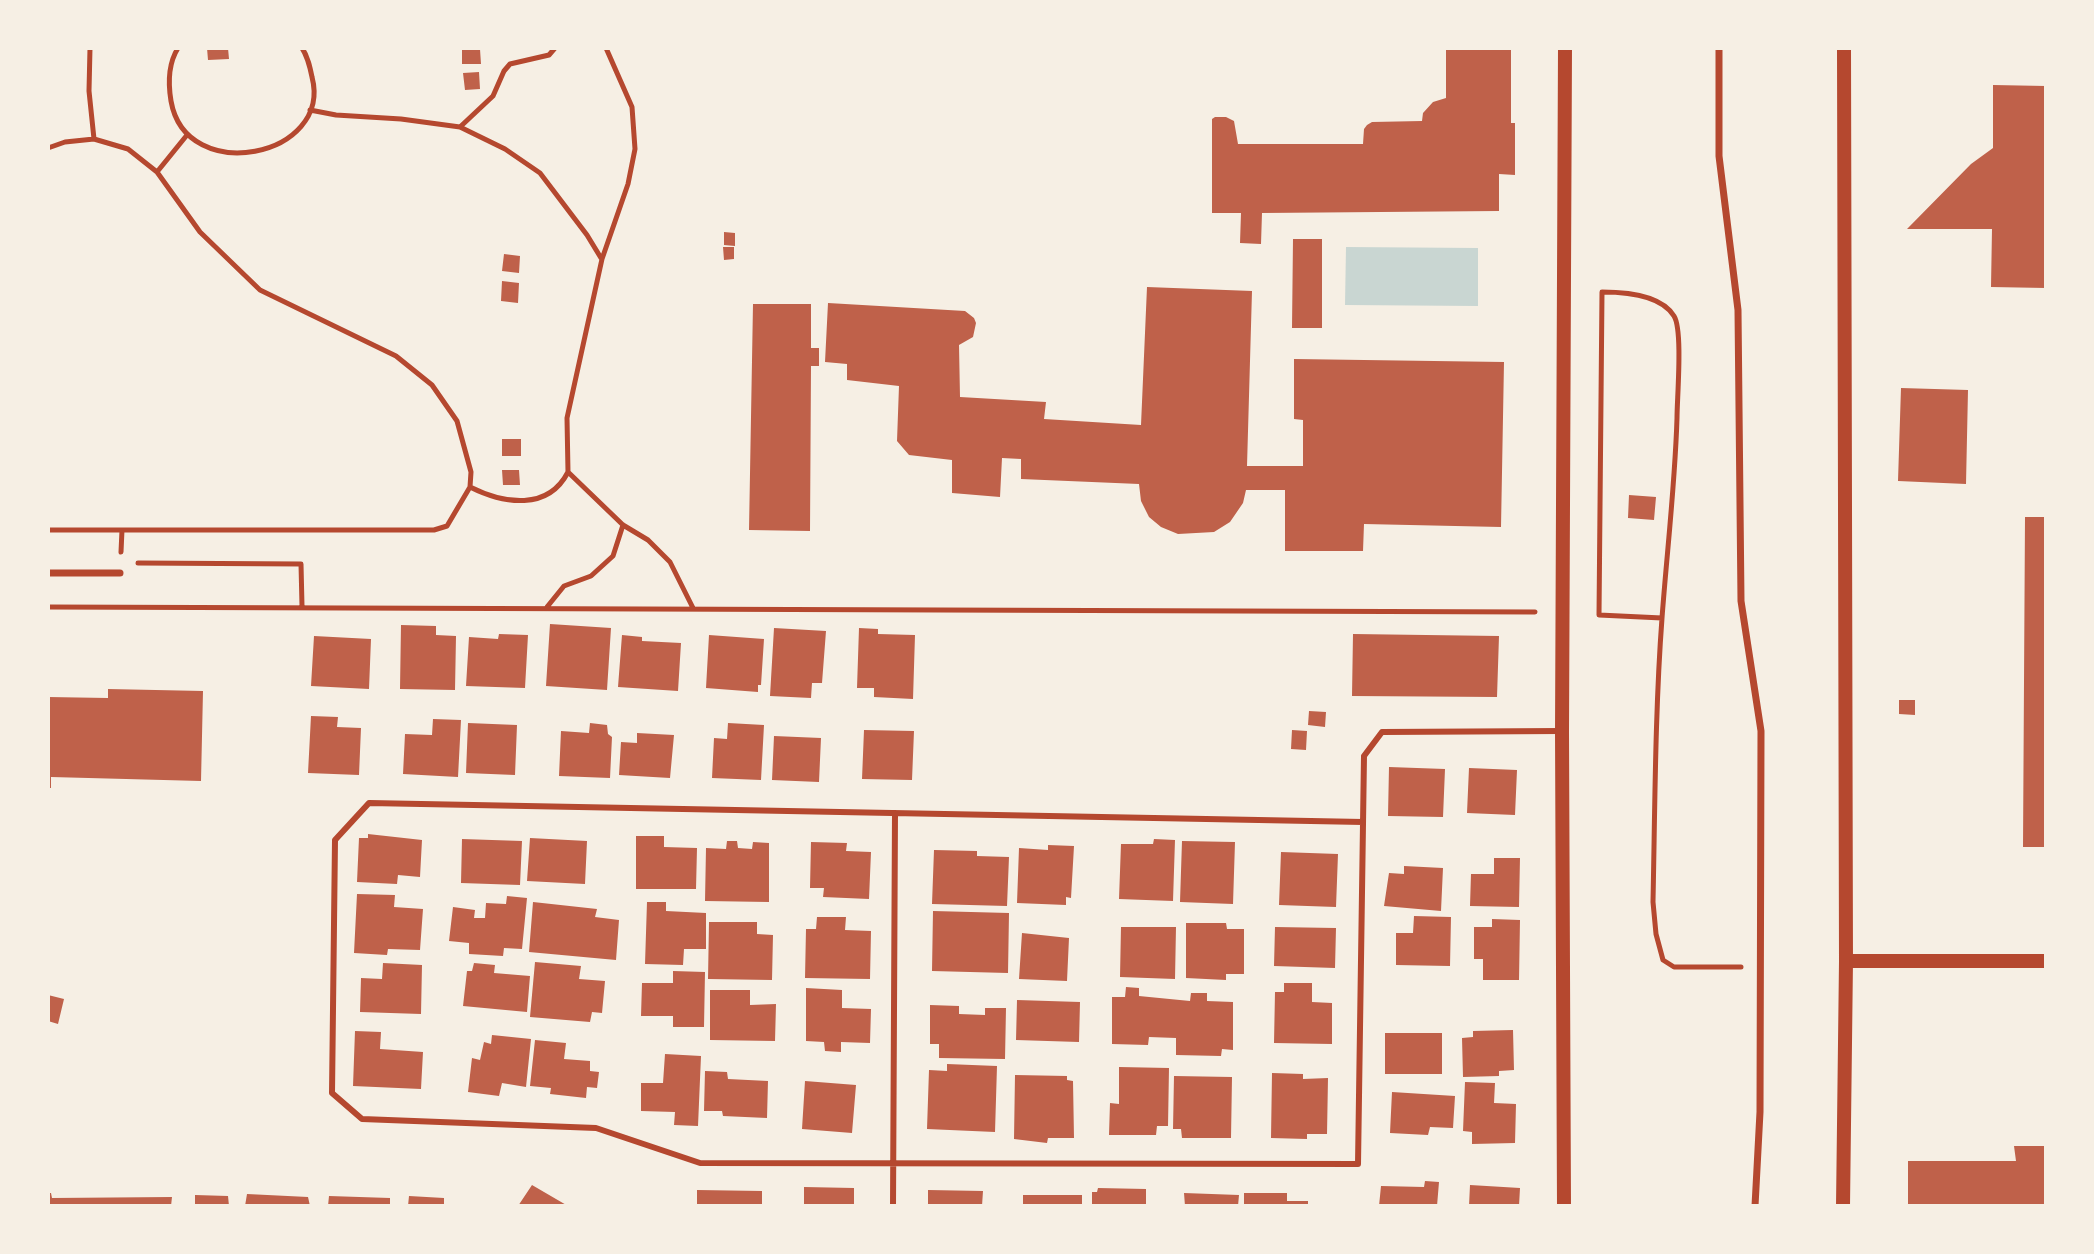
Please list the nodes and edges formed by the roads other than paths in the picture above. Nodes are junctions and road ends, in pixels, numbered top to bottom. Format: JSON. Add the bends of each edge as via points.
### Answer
{"nodes":[{"id":1,"x":1565,"y":48,"type":"edge"},
{"id":2,"x":1719,"y":48,"type":"edge"},
{"id":3,"x":1844,"y":48,"type":"edge"},
{"id":4,"x":48,"y":573,"type":"edge"},
{"id":5,"x":120,"y":573,"type":"dead end"},
{"id":6,"x":1562,"y":731,"type":"junction"},
{"id":7,"x":895,"y":813,"type":"junction"},
{"id":8,"x":1363,"y":822,"type":"junction"},
{"id":9,"x":1846,"y":961,"type":"junction"},
{"id":10,"x":2046,"y":961,"type":"edge"},
{"id":11,"x":892,"y":1162,"type":"junction"},
{"id":12,"x":893,"y":1206,"type":"edge"},
{"id":13,"x":1564,"y":1206,"type":"edge"},
{"id":14,"x":1755,"y":1206,"type":"edge"},
{"id":15,"x":1843,"y":1206,"type":"edge"}],
"edges":[{"from":1,"to":6,"type":"street"},
{"from":2,"to":14,"type":"street","via":[[1719,156],[1738,310],[1741,601],[1761,731]]},
{"from":3,"to":9,"type":"street"},
{"from":4,"to":5,"type":"street"},
{"from":6,"to":8,"type":"lane","via":[[1382,732],[1364,756]]},
{"from":6,"to":13,"type":"street"},
{"from":7,"to":8,"type":"lane"},
{"from":7,"to":11,"type":"lane"},
{"from":7,"to":11,"type":"lane","via":[[369,803],[335,840],[332,1093],[362,1119],[596,1128],[700,1163]]},
{"from":8,"to":11,"type":"lane","via":[[1358,1164]]},
{"from":9,"to":10,"type":"street"},
{"from":9,"to":15,"type":"street"},
{"from":11,"to":12,"type":"lane"}]}
